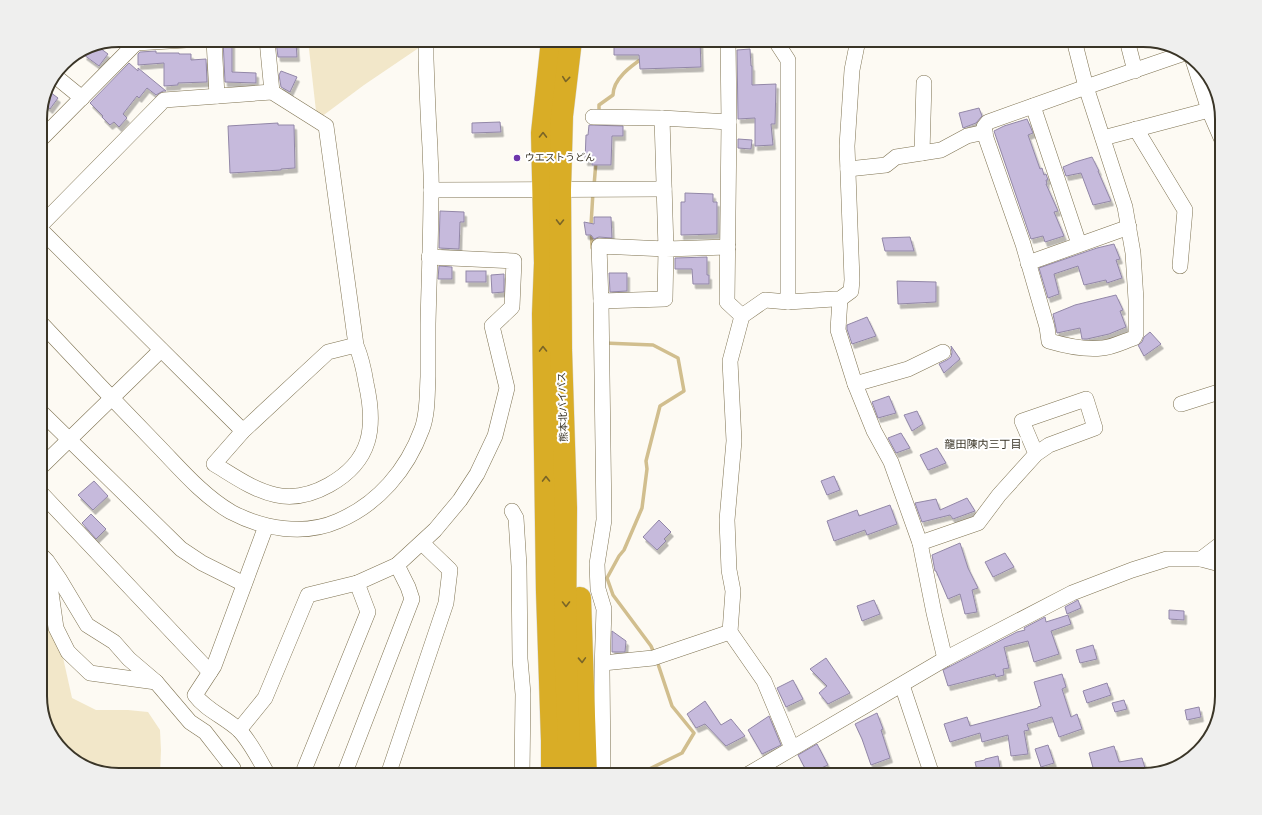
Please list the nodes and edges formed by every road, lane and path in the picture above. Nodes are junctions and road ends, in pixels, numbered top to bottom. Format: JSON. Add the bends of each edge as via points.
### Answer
{"nodes":[{"id":1,"x":128,"y":47,"type":"edge"},
{"id":2,"x":214,"y":47,"type":"edge"},
{"id":3,"x":268,"y":47,"type":"edge"},
{"id":4,"x":426,"y":47,"type":"edge"},
{"id":5,"x":551,"y":47,"type":"edge"},
{"id":6,"x":570,"y":47,"type":"edge"},
{"id":7,"x":728,"y":47,"type":"edge"},
{"id":8,"x":780,"y":47,"type":"edge"},
{"id":9,"x":857,"y":47,"type":"edge"},
{"id":10,"x":1076,"y":47,"type":"edge"},
{"id":11,"x":1129,"y":47,"type":"edge"},
{"id":12,"x":1178,"y":56,"type":"edge"},
{"id":13,"x":1135,"y":71,"type":"junction"},
{"id":14,"x":1197,"y":72,"type":"edge"},
{"id":15,"x":59,"y":79,"type":"edge"},
{"id":16,"x":924,"y":83,"type":"dead end"},
{"id":17,"x":1086,"y":87,"type":"junction"},
{"id":18,"x":272,"y":92,"type":"junction"},
{"id":19,"x":217,"y":96,"type":"junction"},
{"id":20,"x":82,"y":98,"type":"junction"},
{"id":21,"x":1033,"y":106,"type":"junction"},
{"id":22,"x":1210,"y":110,"type":"junction"},
{"id":23,"x":593,"y":117,"type":"dead end"},
{"id":24,"x":662,"y":118,"type":"junction"},
{"id":25,"x":729,"y":122,"type":"junction"},
{"id":26,"x":1215,"y":122,"type":"edge"},
{"id":27,"x":1136,"y":130,"type":"junction"},
{"id":28,"x":985,"y":132,"type":"junction"},
{"id":29,"x":47,"y":133,"type":"edge"},
{"id":30,"x":1103,"y":138,"type":"junction"},
{"id":31,"x":922,"y":153,"type":"junction"},
{"id":32,"x":848,"y":169,"type":"junction"},
{"id":33,"x":432,"y":190,"type":"junction"},
{"id":34,"x":552,"y":190,"type":"junction"},
{"id":35,"x":664,"y":190,"type":"junction"},
{"id":36,"x":47,"y":221,"type":"edge"},
{"id":37,"x":1129,"y":227,"type":"junction"},
{"id":38,"x":47,"y":235,"type":"edge"},
{"id":39,"x":1079,"y":244,"type":"junction"},
{"id":40,"x":728,"y":247,"type":"junction"},
{"id":41,"x":666,"y":249,"type":"junction"},
{"id":42,"x":429,"y":257,"type":"junction"},
{"id":43,"x":1028,"y":263,"type":"junction"},
{"id":44,"x":1180,"y":266,"type":"dead end"},
{"id":45,"x":840,"y":299,"type":"junction"},
{"id":46,"x":561,"y":300,"type":"junction"},
{"id":47,"x":601,"y":301,"type":"junction"},
{"id":48,"x":788,"y":302,"type":"junction"},
{"id":49,"x":742,"y":316,"type":"junction"},
{"id":50,"x":47,"y":329,"type":"edge"},
{"id":51,"x":356,"y":345,"type":"junction"},
{"id":52,"x":162,"y":350,"type":"junction"},
{"id":53,"x":943,"y":352,"type":"dead end"},
{"id":54,"x":855,"y":384,"type":"junction"},
{"id":55,"x":1215,"y":393,"type":"edge"},
{"id":56,"x":112,"y":399,"type":"junction"},
{"id":57,"x":1180,"y":404,"type":"dead end"},
{"id":58,"x":47,"y":418,"type":"edge"},
{"id":59,"x":243,"y":431,"type":"junction"},
{"id":60,"x":69,"y":440,"type":"junction"},
{"id":61,"x":1036,"y":454,"type":"junction"},
{"id":62,"x":47,"y":461,"type":"edge"},
{"id":63,"x":47,"y":499,"type":"edge"},
{"id":64,"x":546,"y":504,"type":"junction"},
{"id":65,"x":512,"y":511,"type":"dead end"},
{"id":66,"x":266,"y":526,"type":"junction"},
{"id":67,"x":422,"y":543,"type":"junction"},
{"id":68,"x":920,"y":543,"type":"junction"},
{"id":69,"x":1215,"y":549,"type":"edge"},
{"id":70,"x":1201,"y":559,"type":"junction"},
{"id":71,"x":47,"y":562,"type":"edge"},
{"id":72,"x":1215,"y":563,"type":"edge"},
{"id":73,"x":397,"y":564,"type":"junction"},
{"id":74,"x":47,"y":576,"type":"edge"},
{"id":75,"x":357,"y":583,"type":"junction"},
{"id":76,"x":244,"y":584,"type":"junction"},
{"id":77,"x":730,"y":632,"type":"junction"},
{"id":78,"x":945,"y":659,"type":"junction"},
{"id":79,"x":602,"y":663,"type":"junction"},
{"id":80,"x":210,"y":672,"type":"junction"},
{"id":81,"x":156,"y":682,"type":"junction"},
{"id":82,"x":902,"y":685,"type":"junction"},
{"id":83,"x":239,"y":730,"type":"junction"},
{"id":84,"x":560,"y":742,"type":"junction"},
{"id":85,"x":792,"y":748,"type":"junction"},
{"id":86,"x":233,"y":768,"type":"edge"},
{"id":87,"x":264,"y":768,"type":"edge"},
{"id":88,"x":305,"y":768,"type":"edge"},
{"id":89,"x":347,"y":768,"type":"edge"},
{"id":90,"x":390,"y":768,"type":"edge"},
{"id":91,"x":522,"y":768,"type":"edge"},
{"id":92,"x":540,"y":768,"type":"edge"},
{"id":93,"x":554,"y":768,"type":"edge"},
{"id":94,"x":567,"y":768,"type":"edge"},
{"id":95,"x":586,"y":768,"type":"edge"},
{"id":96,"x":603,"y":768,"type":"edge"},
{"id":97,"x":759,"y":768,"type":"edge"},
{"id":98,"x":928,"y":768,"type":"edge"}],
"edges":[{"from":1,"to":20,"type":"street"},
{"from":2,"to":19,"type":"street"},
{"from":3,"to":18,"type":"street"},
{"from":4,"to":33,"type":"street"},
{"from":34,"to":5,"type":"highway","name":"熊本北バイパス","one_way":true,"via":[[542,133]]},
{"from":6,"to":34,"type":"highway","name":"熊本北バイパス","one_way":true},
{"from":7,"to":25,"type":"street"},
{"from":8,"to":48,"type":"street","via":[[788,60]]},
{"from":9,"to":32,"type":"street","via":[[852,70]]},
{"from":10,"to":17,"type":"street"},
{"from":11,"to":13,"type":"street"},
{"from":12,"to":13,"type":"street"},
{"from":13,"to":17,"type":"street"},
{"from":14,"to":22,"type":"street"},
{"from":15,"to":20,"type":"street"},
{"from":16,"to":31,"type":"street"},
{"from":17,"to":21,"type":"street"},
{"from":17,"to":30,"type":"street"},
{"from":18,"to":19,"type":"street"},
{"from":18,"to":51,"type":"street","via":[[326,126]]},
{"from":19,"to":36,"type":"street","via":[[164,100]]},
{"from":20,"to":29,"type":"street"},
{"from":21,"to":28,"type":"street","via":[[986,123]]},
{"from":21,"to":39,"type":"street"},
{"from":22,"to":26,"type":"street"},
{"from":22,"to":27,"type":"street"},
{"from":23,"to":24,"type":"street"},
{"from":24,"to":25,"type":"street"},
{"from":24,"to":35,"type":"street"},
{"from":25,"to":40,"type":"street"},
{"from":27,"to":30,"type":"street"},
{"from":27,"to":44,"type":"street","via":[[1185,210]]},
{"from":28,"to":31,"type":"street","via":[[967,136],[941,150]]},
{"from":28,"to":43,"type":"street"},
{"from":30,"to":37,"type":"street"},
{"from":31,"to":32,"type":"street","via":[[896,157],[886,165]]},
{"from":32,"to":45,"type":"street","via":[[852,280],[851,291]]},
{"from":33,"to":34,"type":"street"},
{"from":33,"to":42,"type":"street"},
{"from":34,"to":35,"type":"street"},
{"from":34,"to":46,"type":"highway","name":"熊本北バイパス","one_way":true},
{"from":64,"to":34,"type":"highway","name":"熊本北バイパス","one_way":true,"via":[[543,314],[544,263]]},
{"from":35,"to":41,"type":"street"},
{"from":37,"to":39,"type":"street"},
{"from":37,"to":43,"type":"street","via":[[1136,300],[1134,338],[1102,348],[1081,348],[1049,341]]},
{"from":38,"to":52,"type":"street"},
{"from":39,"to":43,"type":"street"},
{"from":40,"to":41,"type":"street"},
{"from":40,"to":49,"type":"street","via":[[727,302]]},
{"from":41,"to":47,"type":"street","via":[[665,299]]},
{"from":41,"to":47,"type":"street","via":[[599,246]]},
{"from":42,"to":66,"type":"street","via":[[425,417],[421,432],[407,460],[389,485],[349,516],[334,523],[312,528]]},
{"from":42,"to":67,"type":"street","via":[[514,261],[512,307],[492,326],[506,388],[495,436],[477,474],[460,500],[448,517]]},
{"from":45,"to":48,"type":"street"},
{"from":45,"to":54,"type":"street","via":[[838,330]]},
{"from":46,"to":84,"type":"highway","name":"熊本北バイパス","one_way":true,"via":[[560,350],[566,508],[565,649]]},
{"from":46,"to":95,"type":"highway","one_way":true,"via":[[574,387]]},
{"from":47,"to":79,"type":"street","via":[[604,520],[596,564],[598,589],[604,609]]},
{"from":48,"to":49,"type":"street","via":[[765,300]]},
{"from":49,"to":77,"type":"street","via":[[730,361],[734,441],[727,520],[728,570],[733,590]]},
{"from":50,"to":56,"type":"street"},
{"from":51,"to":59,"type":"street","via":[[328,352]]},
{"from":51,"to":59,"type":"street","via":[[362,359],[370,399],[371,427],[361,457],[346,474],[321,490],[304,495],[278,495],[258,489],[214,464]]},
{"from":52,"to":56,"type":"street"},
{"from":52,"to":59,"type":"street"},
{"from":53,"to":54,"type":"street","via":[[908,369]]},
{"from":54,"to":68,"type":"street","via":[[874,431],[891,462]]},
{"from":55,"to":57,"type":"street"},
{"from":56,"to":60,"type":"street"},
{"from":56,"to":66,"type":"street","via":[[202,490],[230,511]]},
{"from":58,"to":60,"type":"street"},
{"from":60,"to":62,"type":"street"},
{"from":60,"to":76,"type":"street","via":[[181,549],[202,563]]},
{"from":61,"to":61,"type":"street","via":[[1049,445],[1095,428],[1086,399],[1022,421]]},
{"from":61,"to":68,"type":"street","via":[[978,523]]},
{"from":63,"to":80,"type":"street"},
{"from":64,"to":84,"type":"highway","name":"熊本北バイパス","via":[[547,592]]},
{"from":64,"to":92,"type":"highway","via":[[539,551]]},
{"from":65,"to":91,"type":"street","via":[[516,518],[519,566],[524,724]]},
{"from":66,"to":76,"type":"street"},
{"from":67,"to":73,"type":"street"},
{"from":67,"to":90,"type":"street","via":[[450,570],[446,603]]},
{"from":68,"to":78,"type":"street"},
{"from":69,"to":70,"type":"street"},
{"from":70,"to":72,"type":"street"},
{"from":70,"to":78,"type":"street","via":[[1167,559],[1072,593]]},
{"from":71,"to":81,"type":"street","via":[[87,625],[114,642],[128,659]]},
{"from":73,"to":75,"type":"street"},
{"from":73,"to":89,"type":"street","via":[[412,599]]},
{"from":74,"to":81,"type":"street","via":[[56,628],[68,652],[90,673]]},
{"from":75,"to":83,"type":"street","via":[[308,595],[265,698]]},
{"from":75,"to":88,"type":"street","via":[[368,612]]},
{"from":76,"to":80,"type":"street"},
{"from":77,"to":79,"type":"street","via":[[653,658]]},
{"from":77,"to":85,"type":"street","via":[[764,681]]},
{"from":78,"to":82,"type":"street"},
{"from":79,"to":96,"type":"street"},
{"from":80,"to":83,"type":"street","via":[[195,695],[200,702]]},
{"from":81,"to":86,"type":"street","via":[[190,722],[205,732]]},
{"from":82,"to":85,"type":"street"},
{"from":82,"to":98,"type":"street"},
{"from":83,"to":87,"type":"street"},
{"from":84,"to":93,"type":"highway","name":"熊本北バイパス"},
{"from":84,"to":94,"type":"highway","name":"熊本北バイパス"},
{"from":85,"to":97,"type":"street"}]}
